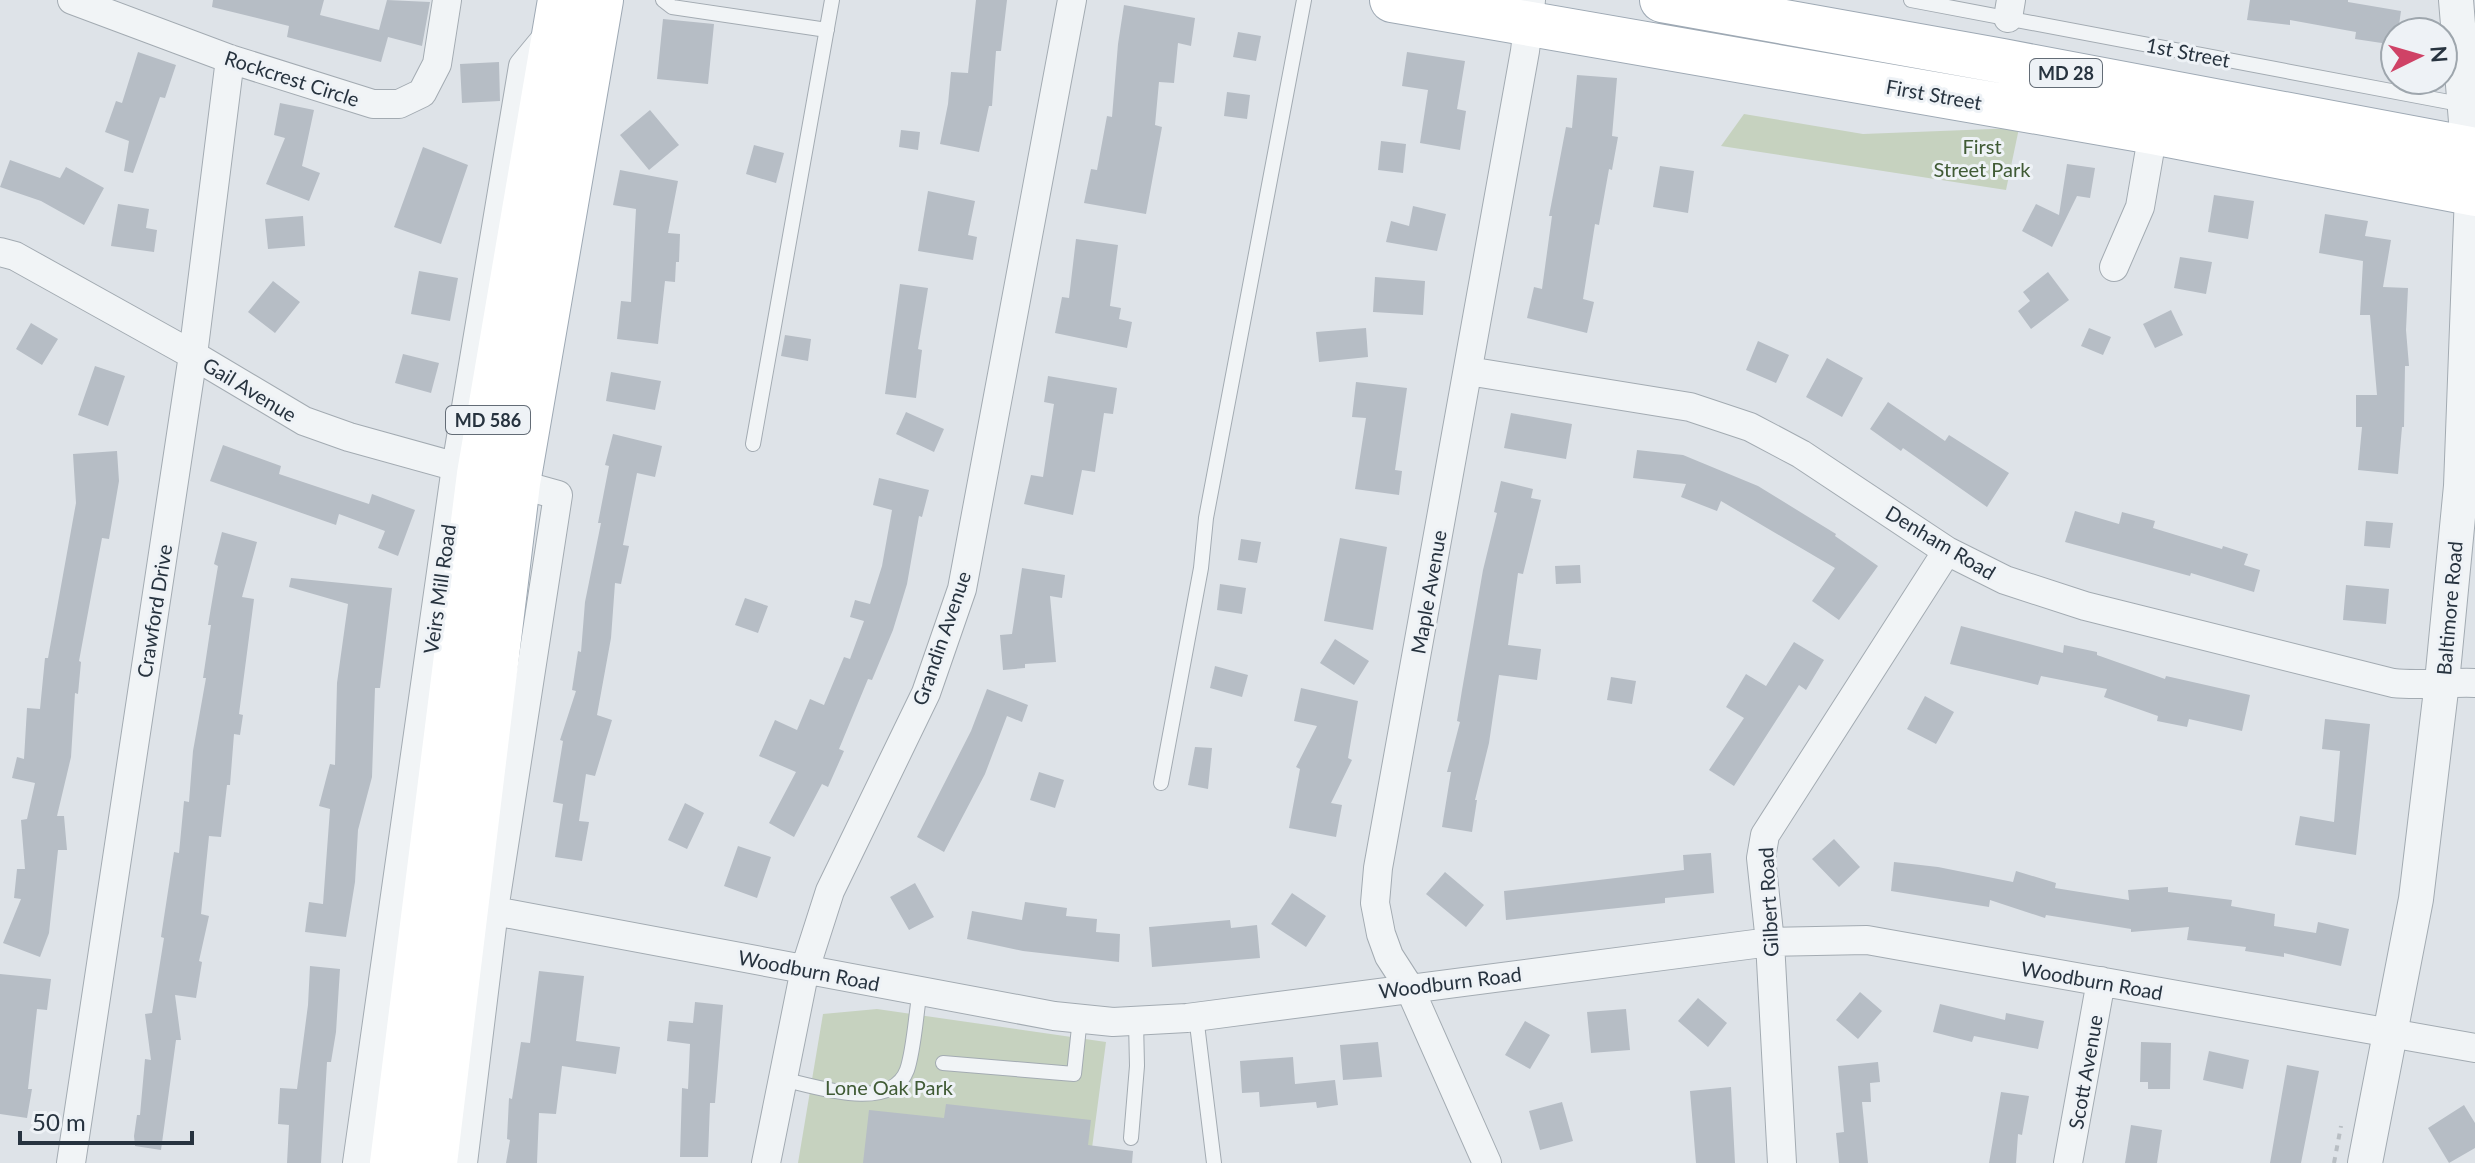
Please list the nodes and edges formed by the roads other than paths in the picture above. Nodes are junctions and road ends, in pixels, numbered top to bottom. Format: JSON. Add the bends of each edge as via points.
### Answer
{"nodes":[{"id":1,"x":72,"y":0,"type":"edge"},
{"id":2,"x":447,"y":0,"type":"edge"},
{"id":3,"x":601,"y":0,"type":"edge"},
{"id":4,"x":663,"y":0,"type":"edge"},
{"id":5,"x":832,"y":0,"type":"edge"},
{"id":6,"x":1072,"y":0,"type":"edge"},
{"id":7,"x":1304,"y":0,"type":"edge"},
{"id":8,"x":1392,"y":0,"type":"edge"},
{"id":9,"x":1662,"y":0,"type":"edge"},
{"id":10,"x":1911,"y":0,"type":"edge"},
{"id":11,"x":2456,"y":0,"type":"edge"},
{"id":12,"x":2009,"y":9,"type":"edge"},
{"id":13,"x":1529,"y":12,"type":"edge"},
{"id":14,"x":558,"y":14,"type":"edge"},
{"id":15,"x":827,"y":30,"type":"junction"},
{"id":16,"x":230,"y":59,"type":"junction"},
{"id":17,"x":2466,"y":105,"type":"junction"},
{"id":18,"x":2153,"y":132,"type":"junction"},
{"id":19,"x":2472,"y":150,"type":"edge"},
{"id":20,"x":2473,"y":194,"type":"edge"},
{"id":21,"x":0,"y":252,"type":"edge"},
{"id":22,"x":2114,"y":267,"type":"dead end"},
{"id":23,"x":2471,"y":326,"type":"edge"},
{"id":24,"x":193,"y":355,"type":"junction"},
{"id":25,"x":1468,"y":371,"type":"junction"},
{"id":26,"x":753,"y":444,"type":"dead end"},
{"id":27,"x":484,"y":475,"type":"junction"},
{"id":28,"x":2466,"y":519,"type":"edge"},
{"id":29,"x":1947,"y":551,"type":"junction"},
{"id":30,"x":2459,"y":682,"type":"edge"},
{"id":31,"x":1161,"y":783,"type":"dead end"},
{"id":32,"x":462,"y":905,"type":"junction"},
{"id":33,"x":1770,"y":942,"type":"junction"},
{"id":34,"x":805,"y":969,"type":"junction"},
{"id":35,"x":2101,"y":981,"type":"junction"},
{"id":36,"x":1409,"y":987,"type":"junction"},
{"id":37,"x":920,"y":990,"type":"junction"},
{"id":38,"x":1196,"y":1016,"type":"junction"},
{"id":39,"x":1080,"y":1018,"type":"junction"},
{"id":40,"x":1136,"y":1021,"type":"junction"},
{"id":41,"x":2391,"y":1034,"type":"junction"},
{"id":42,"x":2475,"y":1048,"type":"edge"},
{"id":43,"x":943,"y":1063,"type":"dead end"},
{"id":44,"x":782,"y":1079,"type":"junction"},
{"id":45,"x":1131,"y":1138,"type":"dead end"},
{"id":46,"x":1215,"y":1162,"type":"edge"},
{"id":47,"x":71,"y":1163,"type":"edge"},
{"id":48,"x":357,"y":1163,"type":"edge"},
{"id":49,"x":392,"y":1163,"type":"edge"},
{"id":50,"x":435,"y":1163,"type":"edge"},
{"id":51,"x":463,"y":1163,"type":"edge"},
{"id":52,"x":766,"y":1163,"type":"edge"},
{"id":53,"x":1487,"y":1163,"type":"edge"},
{"id":54,"x":1782,"y":1163,"type":"edge"},
{"id":55,"x":2068,"y":1163,"type":"edge"},
{"id":56,"x":2365,"y":1163,"type":"edge"}],
"edges":[{"from":1,"to":16,"type":"street","name":"Rockcrest Circle"},
{"from":2,"to":16,"type":"street","name":"Rockcrest Circle","via":[[437,64],[422,93],[399,104],[373,104]]},
{"from":3,"to":27,"type":"main road","name":"Veirs Mill Road","number":"MD 586"},
{"from":4,"to":15,"type":"lane","via":[[672,7]]},
{"from":5,"to":15,"type":"lane"},
{"from":6,"to":34,"type":"street","name":"Grandin Avenue","via":[[962,589],[926,693],[830,891]]},
{"from":7,"to":31,"type":"lane"},
{"from":8,"to":13,"type":"main road","name":"First Street","number":"MD 28"},
{"from":9,"to":19,"type":"main road","number":"MD 28"},
{"from":10,"to":12,"type":"lane","name":"1st Street"},
{"from":11,"to":17,"type":"street","name":"Baltimore Road"},
{"from":12,"to":17,"type":"lane","name":"1st Street"},
{"from":13,"to":18,"type":"main road","name":"First Street","number":"MD 28"},
{"from":13,"to":25,"type":"street","name":"Maple Avenue"},
{"from":14,"to":27,"type":"main road","name":"Veirs Mill Road","number":"MD 586"},
{"from":15,"to":26,"type":"lane"},
{"from":16,"to":24,"type":"street","name":"Crawford Drive"},
{"from":17,"to":19,"type":"street","name":"Baltimore Road"},
{"from":18,"to":20,"type":"main road","name":"First Street","number":"MD 28"},
{"from":18,"to":22,"type":"street","via":[[2140,207]]},
{"from":19,"to":20,"type":"street","name":"Baltimore Road"},
{"from":20,"to":23,"type":"street","name":"Baltimore Road"},
{"from":21,"to":24,"type":"street","name":"Gail Avenue"},
{"from":23,"to":28,"type":"street","name":"Baltimore Road"},
{"from":24,"to":27,"type":"street","name":"Gail Avenue","via":[[304,421]]},
{"from":24,"to":47,"type":"street","name":"Crawford Drive"},
{"from":25,"to":29,"type":"street","name":"Denham Road","via":[[1690,407],[1750,427],[1801,454]]},
{"from":25,"to":36,"type":"street","name":"Maple Avenue","via":[[1377,880],[1381,934]]},
{"from":27,"to":32,"type":"main road","name":"Veirs Mill Road","number":"MD 586"},
{"from":27,"to":32,"type":"street","name":"Veirs Mill Road","via":[[558,495]]},
{"from":27,"to":48,"type":"street","name":"Veirs Mill Road"},
{"from":28,"to":30,"type":"street","name":"Baltimore Road"},
{"from":29,"to":30,"type":"street","name":"Denham Road","via":[[2005,580],[2085,606],[2393,683]]},
{"from":29,"to":33,"type":"street","name":"Gilbert Road","via":[[1765,835],[1761,858]]},
{"from":30,"to":41,"type":"street","name":"Baltimore Road"},
{"from":32,"to":34,"type":"street","name":"Woodburn Road"},
{"from":32,"to":49,"type":"main road","name":"Veirs Mill Road","number":"MD 586"},
{"from":32,"to":50,"type":"main road","name":"Veirs Mill Road","number":"MD 586"},
{"from":32,"to":51,"type":"street","name":"Veirs Mill Road"},
{"from":33,"to":35,"type":"street","name":"Woodburn Road","via":[[1867,940]]},
{"from":33,"to":36,"type":"street","name":"Woodburn Road"},
{"from":33,"to":54,"type":"street","name":"Gilbert Road"},
{"from":34,"to":37,"type":"street","name":"Woodburn Road"},
{"from":34,"to":44,"type":"street","name":"Grandin Avenue"},
{"from":35,"to":41,"type":"street","name":"Woodburn Road"},
{"from":35,"to":55,"type":"street","name":"Scott Avenue"},
{"from":36,"to":38,"type":"street","name":"Woodburn Road"},
{"from":36,"to":53,"type":"street","name":"Maple Avenue"},
{"from":37,"to":39,"type":"street","name":"Woodburn Road"},
{"from":37,"to":44,"type":"lane","via":[[906,1072],[891,1090],[862,1095]]},
{"from":38,"to":40,"type":"street","name":"Woodburn Road"},
{"from":38,"to":46,"type":"lane"},
{"from":39,"to":40,"type":"street","name":"Woodburn Road"},
{"from":39,"to":43,"type":"lane","via":[[1074,1074]]},
{"from":40,"to":45,"type":"lane"},
{"from":41,"to":42,"type":"street","name":"Woodburn Road"},
{"from":41,"to":56,"type":"street","name":"Baltimore Road"},
{"from":44,"to":52,"type":"street","name":"Grandin Avenue"}]}
